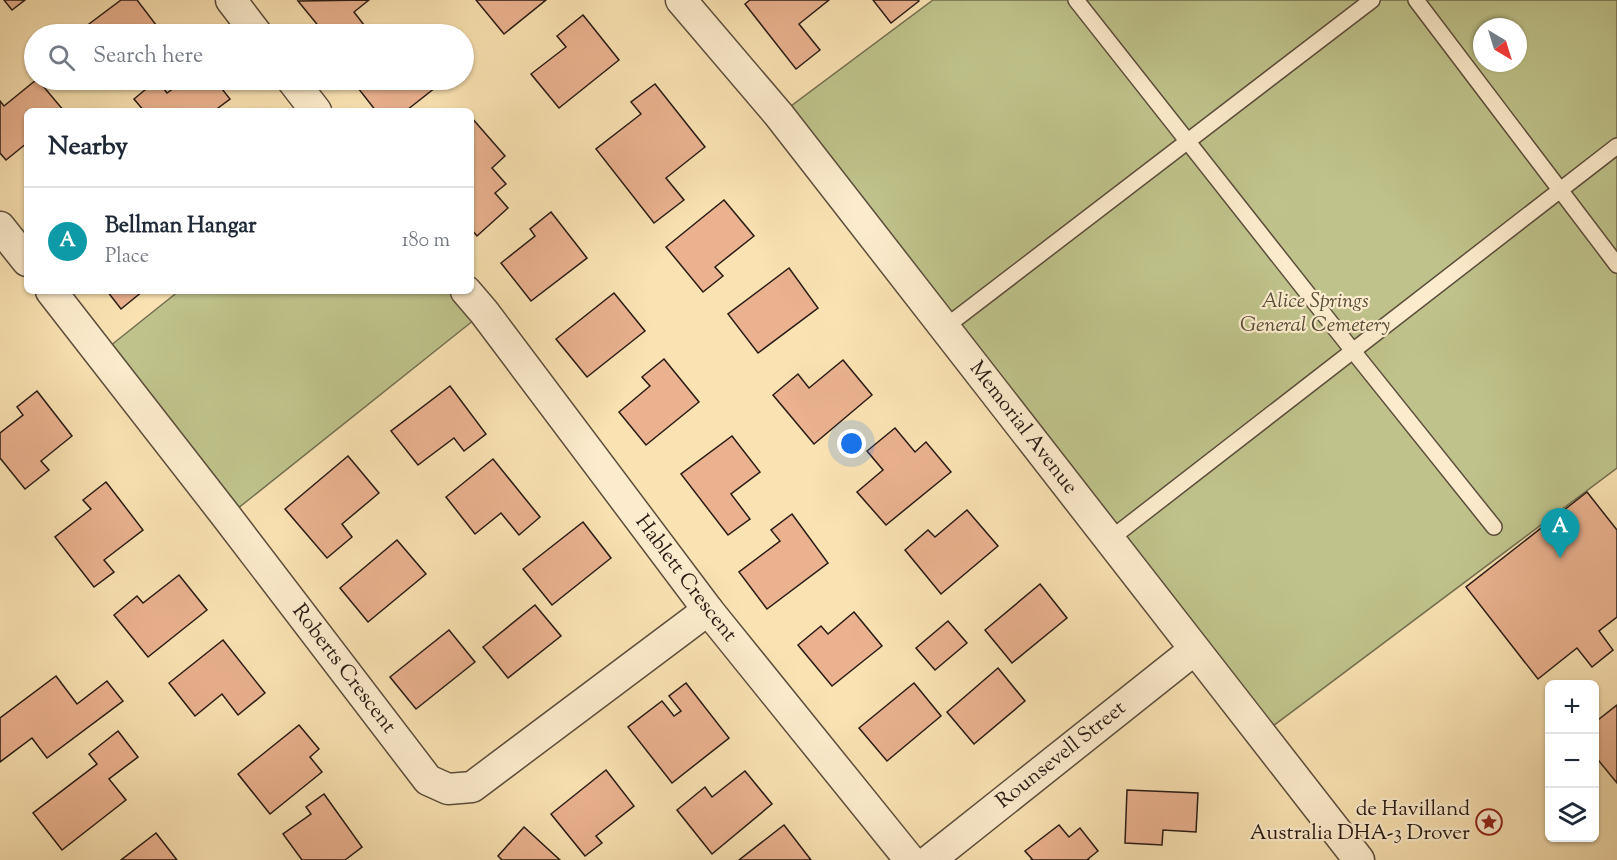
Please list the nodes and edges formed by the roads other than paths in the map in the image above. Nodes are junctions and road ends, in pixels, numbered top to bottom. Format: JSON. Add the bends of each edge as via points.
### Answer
{"nodes":[{"id":1,"x":231,"y":0,"type":"edge"},
{"id":2,"x":681,"y":0,"type":"edge"},
{"id":3,"x":1076,"y":0,"type":"edge"},
{"id":4,"x":1372,"y":0,"type":"edge"},
{"id":5,"x":1416,"y":0,"type":"edge"},
{"id":6,"x":249,"y":24,"type":"edge"},
{"id":7,"x":300,"y":90,"type":"edge"},
{"id":8,"x":314,"y":108,"type":"edge"},
{"id":9,"x":1187,"y":142,"type":"junction"},
{"id":10,"x":1617,"y":146,"type":"edge"},
{"id":11,"x":1560,"y":191,"type":"junction"},
{"id":12,"x":0,"y":227,"type":"edge"},
{"id":13,"x":24,"y":257,"type":"edge"},
{"id":14,"x":1617,"y":265,"type":"edge"},
{"id":15,"x":53,"y":294,"type":"edge"},
{"id":16,"x":469,"y":294,"type":"edge"},
{"id":17,"x":944,"y":328,"type":"junction"},
{"id":18,"x":1353,"y":351,"type":"junction"},
{"id":19,"x":1494,"y":526,"type":"dead end"},
{"id":20,"x":1109,"y":540,"type":"junction"},
{"id":21,"x":708,"y":610,"type":"junction"},
{"id":22,"x":1194,"y":650,"type":"junction"},
{"id":23,"x":910,"y":860,"type":"edge"},
{"id":24,"x":930,"y":860,"type":"edge"},
{"id":25,"x":1359,"y":860,"type":"edge"}],
"edges":[{"from":1,"to":6,"type":"street"},
{"from":2,"to":17,"type":"street","name":"Memorial Avenue","via":[[779,115]]},
{"from":3,"to":9,"type":"lane"},
{"from":4,"to":9,"type":"lane"},
{"from":5,"to":11,"type":"lane"},
{"from":7,"to":8,"type":"street"},
{"from":9,"to":17,"type":"lane"},
{"from":9,"to":18,"type":"lane"},
{"from":10,"to":11,"type":"lane"},
{"from":11,"to":14,"type":"lane"},
{"from":11,"to":18,"type":"lane"},
{"from":12,"to":13,"type":"street"},
{"from":15,"to":21,"type":"street","name":"Roberts Crescent","via":[[428,780],[448,789],[472,787]]},
{"from":16,"to":21,"type":"street","name":"Hablett Crescent"},
{"from":17,"to":20,"type":"street","name":"Memorial Avenue"},
{"from":18,"to":19,"type":"lane"},
{"from":18,"to":20,"type":"lane"},
{"from":20,"to":22,"type":"street","name":"Memorial Avenue"},
{"from":21,"to":23,"type":"street","name":"Hablett Crescent"},
{"from":22,"to":24,"type":"street","name":"Rounsevell Street"},
{"from":22,"to":25,"type":"street","name":"Memorial Avenue"}]}
